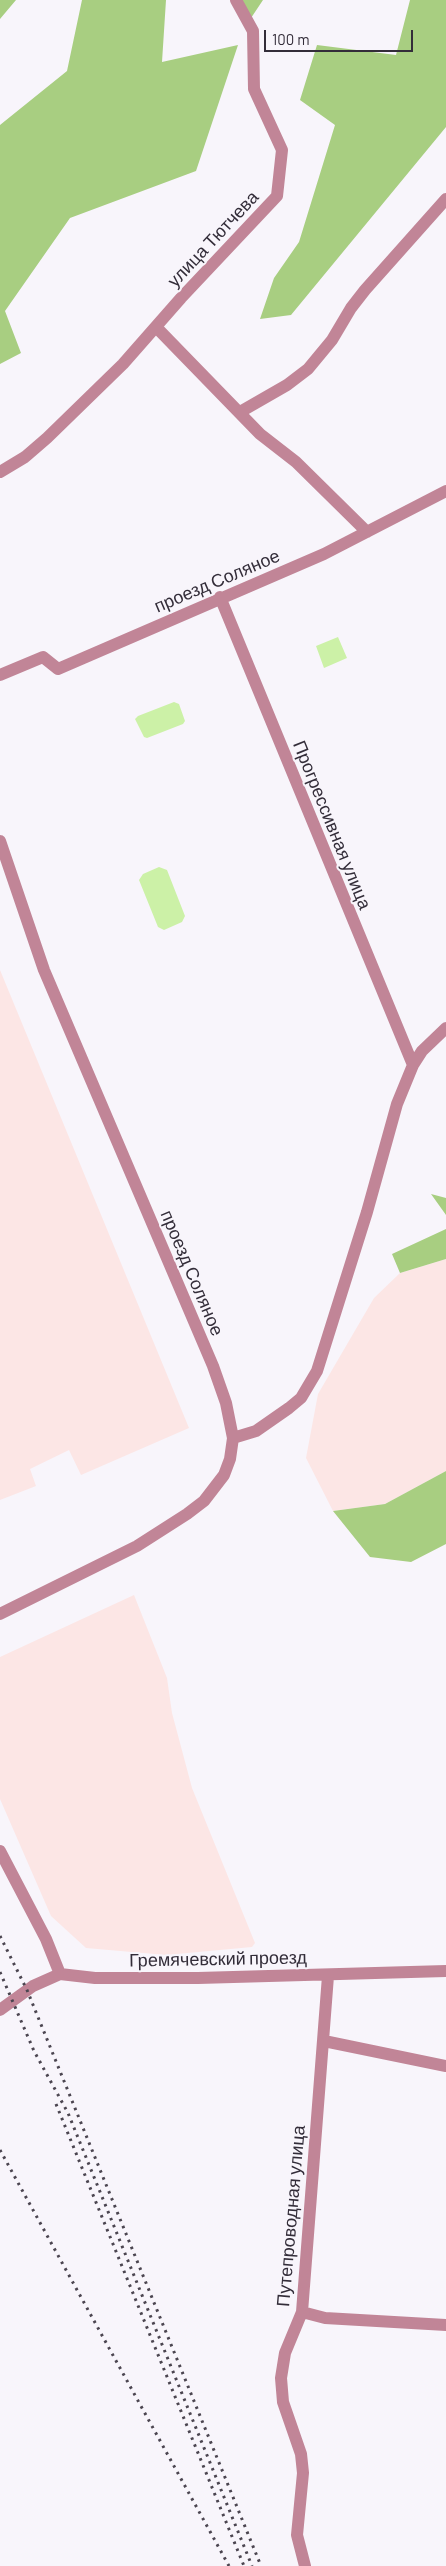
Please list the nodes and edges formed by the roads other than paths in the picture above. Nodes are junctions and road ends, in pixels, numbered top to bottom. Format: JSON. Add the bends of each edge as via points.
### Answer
{"nodes":[{"id":1,"x":236,"y":0,"type":"edge"},
{"id":2,"x":446,"y":199,"type":"edge"},
{"id":3,"x":156,"y":327,"type":"junction"},
{"id":4,"x":240,"y":412,"type":"junction"},
{"id":5,"x":0,"y":472,"type":"edge"},
{"id":6,"x":446,"y":491,"type":"edge"},
{"id":7,"x":367,"y":532,"type":"junction"},
{"id":8,"x":220,"y":597,"type":"junction"},
{"id":9,"x":0,"y":675,"type":"edge"},
{"id":10,"x":0,"y":841,"type":"edge"},
{"id":11,"x":446,"y":1028,"type":"edge"},
{"id":12,"x":413,"y":1065,"type":"junction"},
{"id":13,"x":233,"y":1438,"type":"junction"},
{"id":14,"x":0,"y":1614,"type":"edge"},
{"id":15,"x":0,"y":1851,"type":"edge"},
{"id":16,"x":446,"y":1971,"type":"edge"},
{"id":17,"x":60,"y":1974,"type":"junction"},
{"id":18,"x":328,"y":1976,"type":"junction"},
{"id":19,"x":0,"y":2010,"type":"edge"},
{"id":20,"x":324,"y":2041,"type":"junction"},
{"id":21,"x":446,"y":2066,"type":"edge"},
{"id":22,"x":302,"y":2312,"type":"junction"},
{"id":23,"x":446,"y":2325,"type":"edge"},
{"id":24,"x":305,"y":2566,"type":"edge"}],
"edges":[{"from":1,"to":3,"type":"street","name":"улица Тютчева","via":[[253,32],[254,89],[282,150],[278,196]]},
{"from":2,"to":4,"type":"street","via":[[351,308],[332,340],[308,369]]},
{"from":3,"to":4,"type":"street"},
{"from":3,"to":5,"type":"street","name":"улица Тютчева","via":[[47,438]]},
{"from":4,"to":7,"type":"street"},
{"from":6,"to":7,"type":"street","name":"проезд Соляное"},
{"from":7,"to":8,"type":"street","name":"проезд Соляное","via":[[322,555]]},
{"from":8,"to":9,"type":"street","name":"проезд Соляное","via":[[58,669],[43,657]]},
{"from":8,"to":12,"type":"street","name":"Прогрессивная улица"},
{"from":10,"to":13,"type":"street","name":"проезд Соляное","via":[[44,970],[213,1366],[226,1403]]},
{"from":11,"to":12,"type":"street","via":[[431,1041]]},
{"from":12,"to":13,"type":"street","via":[[397,1104],[317,1372],[301,1398],[289,1408],[256,1430]]},
{"from":13,"to":14,"type":"street","name":"проезд Соляное","via":[[224,1475],[204,1501],[187,1514],[126,1552]]},
{"from":15,"to":17,"type":"street","via":[[46,1939]]},
{"from":16,"to":18,"type":"street","name":"Гремячевский проезд"},
{"from":17,"to":18,"type":"street","name":"Гремячевский проезд","via":[[95,1978]]},
{"from":17,"to":19,"type":"street","via":[[33,1986]]},
{"from":18,"to":20,"type":"street","name":"Путепроводная улица"},
{"from":20,"to":21,"type":"street"},
{"from":20,"to":22,"type":"street","name":"Путепроводная улица"},
{"from":22,"to":23,"type":"street","via":[[325,2318]]},
{"from":22,"to":24,"type":"street","name":"Путепроводная улица","via":[[285,2353],[281,2378],[283,2402],[301,2454],[303,2473],[297,2535]]}]}
